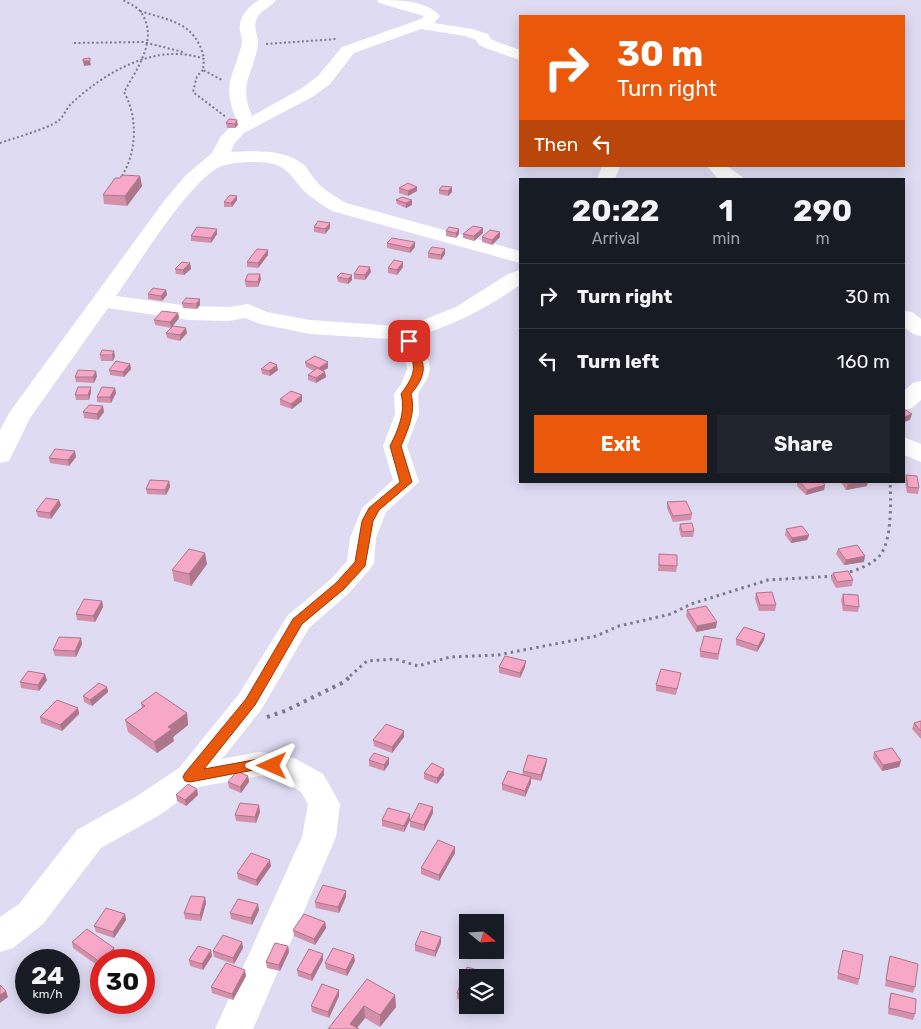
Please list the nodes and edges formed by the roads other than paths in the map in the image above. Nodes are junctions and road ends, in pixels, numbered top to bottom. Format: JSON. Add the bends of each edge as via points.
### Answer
{"nodes":[{"id":1,"x":269,"y":0,"type":"edge"},
{"id":2,"x":384,"y":0,"type":"edge"},
{"id":3,"x":426,"y":11,"type":"edge"},
{"id":4,"x":519,"y":55,"type":"edge"},
{"id":5,"x":241,"y":129,"type":"junction"},
{"id":6,"x":215,"y":162,"type":"junction"},
{"id":7,"x":717,"y":167,"type":"edge"},
{"id":8,"x":733,"y":178,"type":"edge"},
{"id":9,"x":519,"y":257,"type":"edge"},
{"id":10,"x":519,"y":277,"type":"edge"},
{"id":11,"x":103,"y":300,"type":"junction"},
{"id":12,"x":905,"y":318,"type":"edge"},
{"id":13,"x":921,"y":328,"type":"edge"},
{"id":14,"x":396,"y":333,"type":"junction"},
{"id":15,"x":921,"y":388,"type":"edge"},
{"id":16,"x":905,"y":402,"type":"edge"},
{"id":17,"x":905,"y":445,"type":"edge"},
{"id":18,"x":921,"y":455,"type":"edge"},
{"id":19,"x":0,"y":456,"type":"edge"},
{"id":20,"x":190,"y":777,"type":"junction"},
{"id":21,"x":0,"y":937,"type":"edge"},
{"id":22,"x":234,"y":1029,"type":"edge"}],
"edges":[{"from":1,"to":5,"type":"street","via":[[248,18],[246,25],[251,45],[235,86],[246,121]]},
{"from":2,"to":3,"type":"street"},
{"from":3,"to":4,"type":"street","via":[[427,27],[467,32]]},
{"from":3,"to":5,"type":"street","via":[[348,50],[324,80],[308,92]]},
{"from":5,"to":6,"type":"street","via":[[229,136],[222,146],[222,155]]},
{"from":6,"to":9,"type":"street","via":[[250,157],[279,159],[297,168],[315,191],[339,207],[369,218]]},
{"from":6,"to":11,"type":"street","via":[[193,179],[171,205]]},
{"from":7,"to":8,"type":"street"},
{"from":10,"to":14,"type":"street","via":[[485,300],[447,319]]},
{"from":11,"to":14,"type":"street","via":[[189,314],[229,314],[248,310],[261,317],[310,327]]},
{"from":11,"to":19,"type":"street","via":[[18,418]]},
{"from":12,"to":13,"type":"street"},
{"from":14,"to":20,"type":"street","via":[[409,341],[418,359],[419,372],[416,382],[406,394],[404,427],[395,446],[406,482],[375,508],[363,538],[360,563],[340,586],[298,622],[250,702]]},
{"from":15,"to":16,"type":"street"},
{"from":17,"to":18,"type":"street"},
{"from":20,"to":21,"type":"street","via":[[146,807],[89,839],[31,914]]},
{"from":20,"to":22,"type":"street","via":[[259,764],[285,767],[312,783],[324,804],[319,838]]}]}
